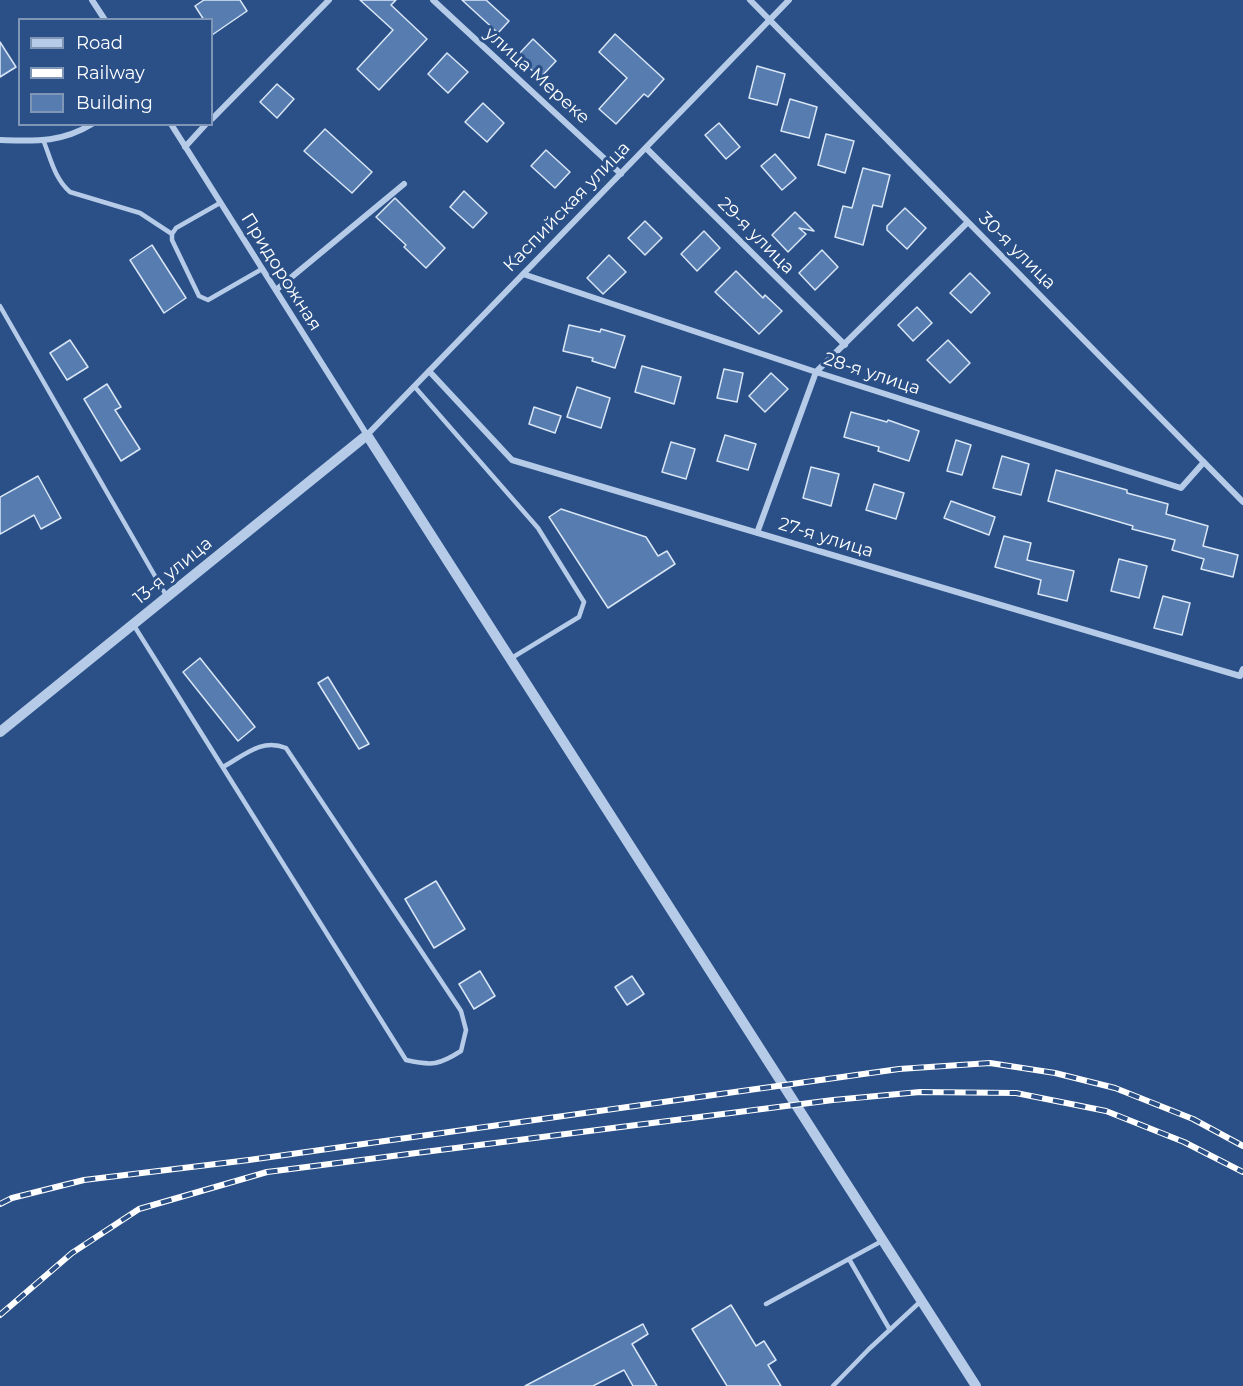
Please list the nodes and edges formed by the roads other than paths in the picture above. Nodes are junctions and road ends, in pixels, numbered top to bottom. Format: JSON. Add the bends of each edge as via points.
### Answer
{"nodes":[{"id":1,"x":92,"y":0,"type":"edge"},
{"id":2,"x":329,"y":0,"type":"edge"},
{"id":3,"x":434,"y":0,"type":"edge"},
{"id":4,"x":750,"y":0,"type":"edge"},
{"id":5,"x":789,"y":0,"type":"edge"},
{"id":6,"x":104,"y":18,"type":"edge"},
{"id":7,"x":770,"y":21,"type":"junction"},
{"id":8,"x":213,"y":118,"type":"edge"},
{"id":9,"x":89,"y":126,"type":"edge"},
{"id":10,"x":172,"y":126,"type":"edge"},
{"id":11,"x":204,"y":126,"type":"edge"},
{"id":12,"x":0,"y":140,"type":"edge"},
{"id":13,"x":44,"y":142,"type":"junction"},
{"id":14,"x":185,"y":147,"type":"junction"},
{"id":15,"x":646,"y":148,"type":"junction"},
{"id":16,"x":621,"y":174,"type":"junction"},
{"id":17,"x":404,"y":184,"type":"dead end"},
{"id":18,"x":220,"y":203,"type":"junction"},
{"id":19,"x":968,"y":222,"type":"junction"},
{"id":20,"x":172,"y":234,"type":"junction"},
{"id":21,"x":262,"y":268,"type":"junction"},
{"id":22,"x":523,"y":274,"type":"junction"},
{"id":23,"x":276,"y":290,"type":"junction"},
{"id":24,"x":0,"y":306,"type":"edge"},
{"id":25,"x":845,"y":345,"type":"junction"},
{"id":26,"x":429,"y":371,"type":"junction"},
{"id":27,"x":816,"y":372,"type":"junction"},
{"id":28,"x":414,"y":386,"type":"junction"},
{"id":29,"x":367,"y":435,"type":"junction"},
{"id":30,"x":1204,"y":462,"type":"junction"},
{"id":31,"x":1243,"y":502,"type":"edge"},
{"id":32,"x":757,"y":533,"type":"junction"},
{"id":33,"x":167,"y":597,"type":"junction"},
{"id":34,"x":133,"y":624,"type":"junction"},
{"id":35,"x":510,"y":659,"type":"junction"},
{"id":36,"x":1243,"y":669,"type":"edge"},
{"id":37,"x":0,"y":732,"type":"edge"},
{"id":38,"x":223,"y":767,"type":"junction"},
{"id":39,"x":883,"y":1241,"type":"junction"},
{"id":40,"x":849,"y":1259,"type":"junction"},
{"id":41,"x":921,"y":1300,"type":"junction"},
{"id":42,"x":766,"y":1304,"type":"dead end"},
{"id":43,"x":891,"y":1330,"type":"junction"},
{"id":44,"x":833,"y":1386,"type":"edge"},
{"id":45,"x":975,"y":1386,"type":"edge"}],
"edges":[{"from":1,"to":6,"type":"street"},
{"from":2,"to":8,"type":"street"},
{"from":3,"to":16,"type":"street","name":"улица Мереке"},
{"from":4,"to":7,"type":"street","name":"30-я улица"},
{"from":5,"to":7,"type":"street","name":"Каспийская улица"},
{"from":7,"to":15,"type":"street","name":"Каспийская улица"},
{"from":7,"to":19,"type":"street","name":"30-я улица"},
{"from":9,"to":13,"type":"street"},
{"from":10,"to":14,"type":"street","name":"Придорожная"},
{"from":11,"to":14,"type":"street"},
{"from":12,"to":13,"type":"street"},
{"from":13,"to":20,"type":"lane","via":[[56,174],[70,192],[140,213]]},
{"from":14,"to":18,"type":"street","name":"Придорожная"},
{"from":15,"to":16,"type":"street","name":"Каспийская улица"},
{"from":15,"to":25,"type":"street","name":"29-я улица"},
{"from":16,"to":22,"type":"street","name":"Каспийская улица"},
{"from":17,"to":23,"type":"street"},
{"from":18,"to":20,"type":"lane"},
{"from":18,"to":21,"type":"street","name":"Придорожная"},
{"from":19,"to":25,"type":"street"},
{"from":19,"to":30,"type":"street","name":"30-я улица"},
{"from":20,"to":21,"type":"lane","via":[[199,296],[204,299]]},
{"from":21,"to":23,"type":"street","name":"Придорожная"},
{"from":22,"to":26,"type":"street","name":"Каспийская улица"},
{"from":22,"to":27,"type":"street","name":"28-я улица"},
{"from":23,"to":29,"type":"street","name":"Придорожная"},
{"from":24,"to":33,"type":"lane"},
{"from":25,"to":27,"type":"street"},
{"from":26,"to":28,"type":"street","name":"Каспийская улица"},
{"from":26,"to":32,"type":"street","name":"27-я улица","via":[[512,460]]},
{"from":27,"to":30,"type":"street","name":"28-я улица","via":[[1181,488]]},
{"from":27,"to":32,"type":"street"},
{"from":28,"to":29,"type":"street","name":"Каспийская улица"},
{"from":28,"to":35,"type":"lane","via":[[538,528],[584,602],[579,617]]},
{"from":29,"to":33,"type":"street","name":"13-я улица"},
{"from":29,"to":35,"type":"street"},
{"from":30,"to":31,"type":"street","name":"30-я улица"},
{"from":32,"to":36,"type":"street","name":"27-я улица","via":[[1240,676]]},
{"from":33,"to":34,"type":"street","name":"13-я улица"},
{"from":34,"to":37,"type":"street","name":"13-я улица"},
{"from":34,"to":38,"type":"lane"},
{"from":35,"to":39,"type":"street"},
{"from":38,"to":38,"type":"lane","via":[[406,1060],[442,1063],[461,1051],[466,1030],[461,1011],[286,748],[264,745]]},
{"from":39,"to":40,"type":"lane"},
{"from":39,"to":41,"type":"street"},
{"from":40,"to":42,"type":"lane"},
{"from":40,"to":43,"type":"lane"},
{"from":41,"to":43,"type":"lane"},
{"from":41,"to":45,"type":"street"},
{"from":43,"to":44,"type":"lane"}]}
